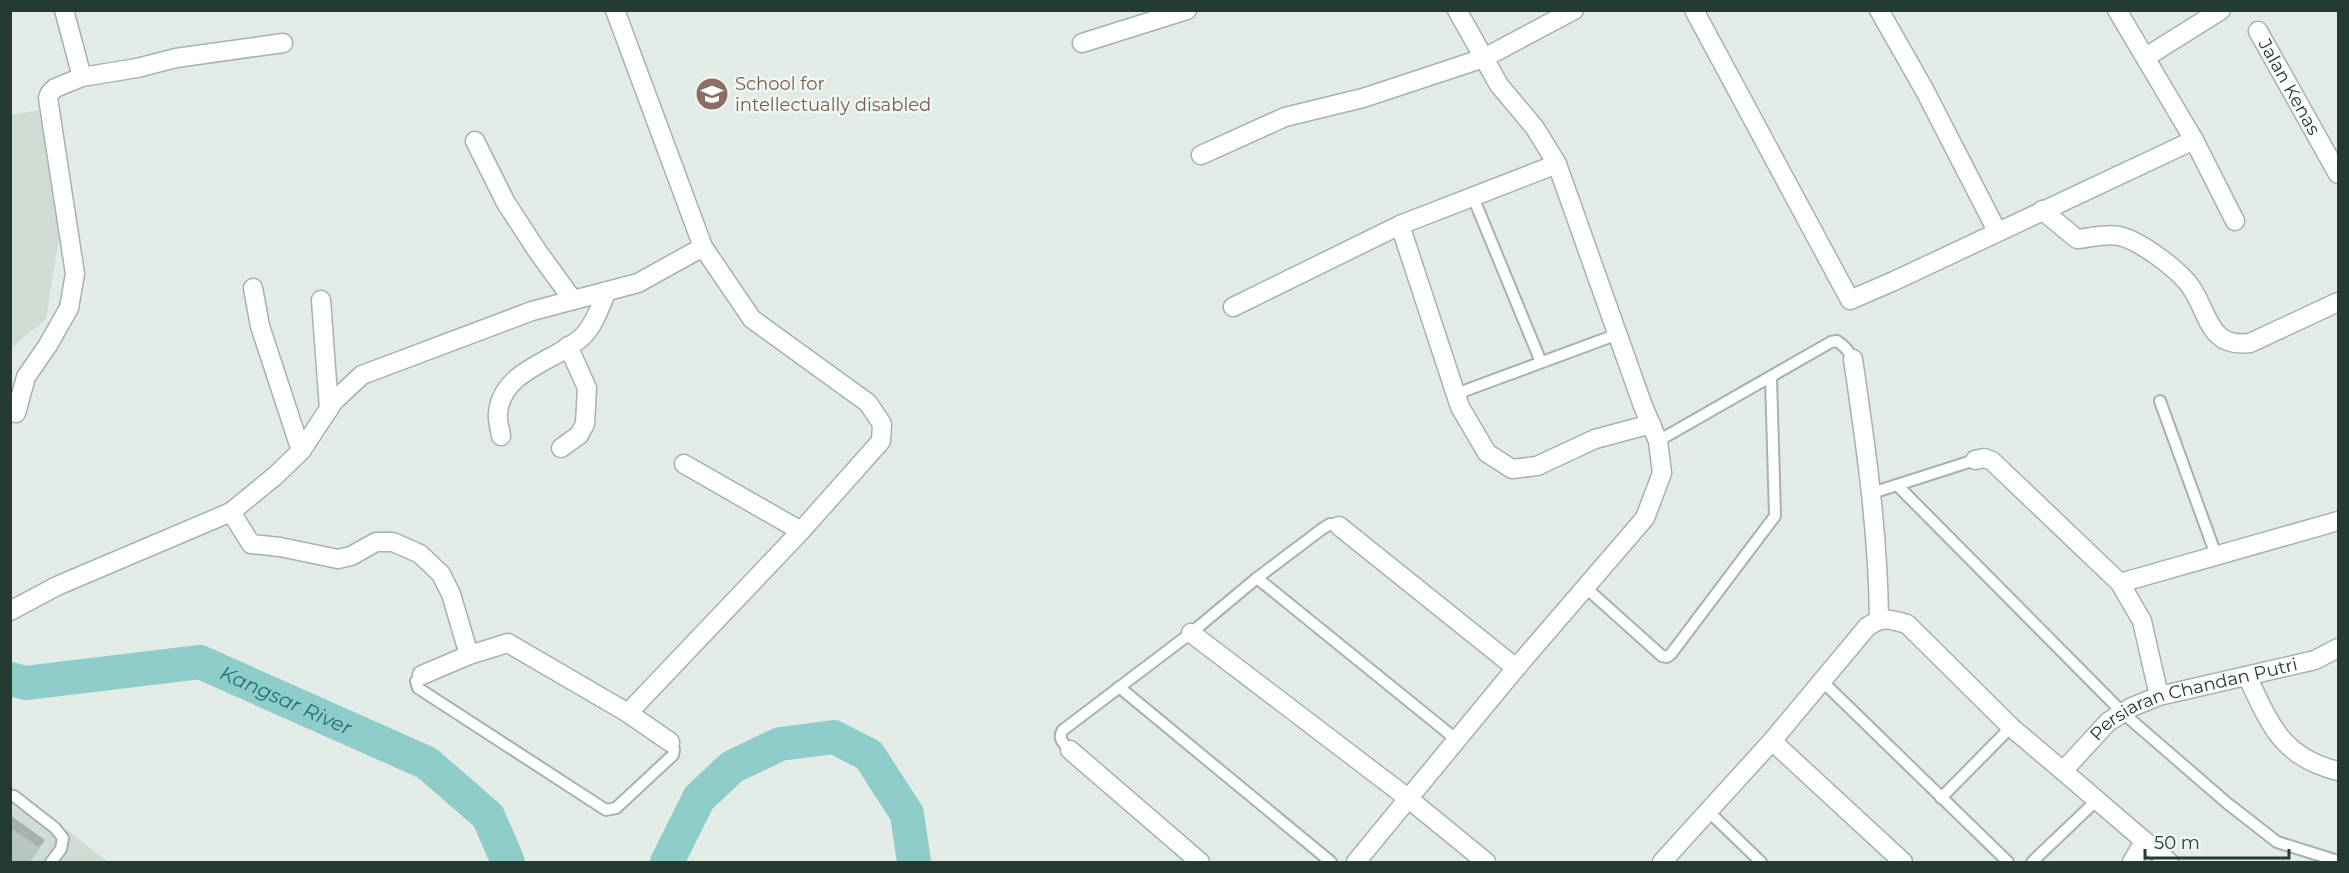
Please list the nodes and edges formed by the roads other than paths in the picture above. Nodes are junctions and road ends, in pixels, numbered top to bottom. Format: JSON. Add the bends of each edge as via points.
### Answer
{"nodes":[{"id":1,"x":64,"y":10,"type":"edge"},
{"id":2,"x":615,"y":10,"type":"edge"},
{"id":3,"x":1187,"y":10,"type":"edge"},
{"id":4,"x":1457,"y":10,"type":"edge"},
{"id":5,"x":1574,"y":10,"type":"edge"},
{"id":6,"x":1694,"y":10,"type":"edge"},
{"id":7,"x":1880,"y":10,"type":"edge"},
{"id":8,"x":2117,"y":10,"type":"edge"},
{"id":9,"x":2221,"y":10,"type":"edge"},
{"id":10,"x":2258,"y":31,"type":"dead end"},
{"id":11,"x":283,"y":43,"type":"dead end"},
{"id":12,"x":1082,"y":43,"type":"dead end"},
{"id":13,"x":2146,"y":57,"type":"junction"},
{"id":14,"x":1484,"y":58,"type":"junction"},
{"id":15,"x":82,"y":77,"type":"junction"},
{"id":16,"x":2194,"y":140,"type":"junction"},
{"id":17,"x":474,"y":141,"type":"dead end"},
{"id":18,"x":1201,"y":154,"type":"dead end"},
{"id":19,"x":1557,"y":164,"type":"junction"},
{"id":20,"x":2338,"y":174,"type":"edge"},
{"id":21,"x":1473,"y":197,"type":"junction"},
{"id":22,"x":2042,"y":210,"type":"junction"},
{"id":23,"x":2235,"y":221,"type":"dead end"},
{"id":24,"x":1400,"y":225,"type":"junction"},
{"id":25,"x":1997,"y":231,"type":"junction"},
{"id":26,"x":703,"y":248,"type":"junction"},
{"id":27,"x":253,"y":288,"type":"dead end"},
{"id":28,"x":607,"y":291,"type":"junction"},
{"id":29,"x":321,"y":300,"type":"dead end"},
{"id":30,"x":573,"y":300,"type":"junction"},
{"id":31,"x":2338,"y":302,"type":"edge"},
{"id":32,"x":1233,"y":307,"type":"dead end"},
{"id":33,"x":1618,"y":334,"type":"junction"},
{"id":34,"x":568,"y":346,"type":"junction"},
{"id":35,"x":1853,"y":359,"type":"joint"},
{"id":36,"x":1541,"y":362,"type":"junction"},
{"id":37,"x":1772,"y":378,"type":"junction"},
{"id":38,"x":1455,"y":394,"type":"junction"},
{"id":39,"x":2160,"y":401,"type":"dead end"},
{"id":40,"x":329,"y":409,"type":"junction"},
{"id":41,"x":16,"y":413,"type":"dead end"},
{"id":42,"x":1654,"y":432,"type":"junction"},
{"id":43,"x":501,"y":436,"type":"dead end"},
{"id":44,"x":561,"y":448,"type":"dead end"},
{"id":45,"x":301,"y":451,"type":"junction"},
{"id":46,"x":1975,"y":460,"type":"joint"},
{"id":47,"x":684,"y":464,"type":"dead end"},
{"id":48,"x":1897,"y":485,"type":"junction"},
{"id":49,"x":1872,"y":493,"type":"junction"},
{"id":50,"x":231,"y":512,"type":"junction"},
{"id":51,"x":2338,"y":521,"type":"edge"},
{"id":52,"x":1339,"y":526,"type":"joint"},
{"id":53,"x":801,"y":531,"type":"junction"},
{"id":54,"x":2216,"y":555,"type":"junction"},
{"id":55,"x":1257,"y":578,"type":"junction"},
{"id":56,"x":2120,"y":583,"type":"junction"},
{"id":57,"x":1585,"y":587,"type":"junction"},
{"id":58,"x":10,"y":611,"type":"edge"},
{"id":59,"x":1879,"y":619,"type":"junction"},
{"id":60,"x":1191,"y":633,"type":"junction"},
{"id":61,"x":2338,"y":648,"type":"edge"},
{"id":62,"x":469,"y":655,"type":"junction"},
{"id":63,"x":1516,"y":668,"type":"junction"},
{"id":64,"x":422,"y":675,"type":"joint"},
{"id":65,"x":2247,"y":676,"type":"junction"},
{"id":66,"x":1822,"y":681,"type":"junction"},
{"id":67,"x":1119,"y":687,"type":"junction"},
{"id":68,"x":2159,"y":696,"type":"junction"},
{"id":69,"x":628,"y":713,"type":"junction"},
{"id":70,"x":2123,"y":713,"type":"junction"},
{"id":71,"x":2011,"y":727,"type":"junction"},
{"id":72,"x":1457,"y":740,"type":"junction"},
{"id":73,"x":1772,"y":741,"type":"junction"},
{"id":74,"x":670,"y":742,"type":"joint"},
{"id":75,"x":1070,"y":750,"type":"joint"},
{"id":76,"x":2063,"y":771,"type":"junction"},
{"id":77,"x":2338,"y":771,"type":"edge"},
{"id":78,"x":14,"y":796,"type":"dead end"},
{"id":79,"x":1941,"y":798,"type":"junction"},
{"id":80,"x":1408,"y":799,"type":"junction"},
{"id":81,"x":2097,"y":800,"type":"junction"},
{"id":82,"x":1708,"y":811,"type":"junction"},
{"id":83,"x":2144,"y":842,"type":"junction"},
{"id":84,"x":2338,"y":861,"type":"edge"},
{"id":85,"x":51,"y":862,"type":"edge"},
{"id":86,"x":1200,"y":862,"type":"edge"},
{"id":87,"x":1331,"y":862,"type":"edge"},
{"id":88,"x":1356,"y":862,"type":"edge"},
{"id":89,"x":1486,"y":862,"type":"edge"},
{"id":90,"x":1662,"y":862,"type":"edge"},
{"id":91,"x":1761,"y":862,"type":"edge"},
{"id":92,"x":1903,"y":862,"type":"edge"},
{"id":93,"x":2008,"y":862,"type":"edge"},
{"id":94,"x":2032,"y":862,"type":"edge"},
{"id":95,"x":2132,"y":862,"type":"edge"},
{"id":96,"x":2169,"y":862,"type":"edge"}],
"edges":[{"from":1,"to":15,"type":"street"},
{"from":2,"to":26,"type":"street"},
{"from":3,"to":12,"type":"street"},
{"from":4,"to":14,"type":"street"},
{"from":5,"to":14,"type":"street"},
{"from":6,"to":25,"type":"street","via":[[1850,300]]},
{"from":7,"to":25,"type":"street"},
{"from":8,"to":13,"type":"street"},
{"from":9,"to":13,"type":"street"},
{"from":10,"to":20,"type":"street","name":"Jalan Kenas"},
{"from":11,"to":15,"type":"street"},
{"from":13,"to":16,"type":"street"},
{"from":14,"to":18,"type":"street","via":[[1363,98],[1285,117]]},
{"from":14,"to":19,"type":"street"},
{"from":15,"to":41,"type":"street","via":[[55,88],[48,98],[75,274],[69,308],[26,377]]},
{"from":16,"to":22,"type":"street"},
{"from":16,"to":23,"type":"street"},
{"from":17,"to":30,"type":"street","via":[[506,203]]},
{"from":19,"to":21,"type":"street"},
{"from":19,"to":33,"type":"street"},
{"from":21,"to":24,"type":"street"},
{"from":21,"to":36,"type":"lane"},
{"from":22,"to":25,"type":"street"},
{"from":22,"to":31,"type":"street","via":[[2077,239],[2118,235],[2159,255],[2188,283],[2214,332],[2235,345],[2250,343]]},
{"from":24,"to":32,"type":"street"},
{"from":24,"to":38,"type":"street"},
{"from":26,"to":28,"type":"street","via":[[638,283]]},
{"from":26,"to":53,"type":"street","via":[[752,319],[868,403],[882,424],[881,441]]},
{"from":27,"to":45,"type":"street","via":[[260,326]]},
{"from":28,"to":30,"type":"street"},
{"from":28,"to":34,"type":"street","via":[[595,319]]},
{"from":29,"to":40,"type":"street"},
{"from":30,"to":40,"type":"street","via":[[532,311],[362,375]]},
{"from":33,"to":36,"type":"lane"},
{"from":33,"to":42,"type":"street"},
{"from":34,"to":43,"type":"street","via":[[506,388],[498,413]]},
{"from":34,"to":44,"type":"street","via":[[587,388],[585,424],[579,435]]},
{"from":35,"to":37,"type":"lane","via":[[1838,341],[1831,342]]},
{"from":35,"to":49,"type":"street"},
{"from":36,"to":38,"type":"lane"},
{"from":37,"to":42,"type":"lane"},
{"from":37,"to":57,"type":"lane","via":[[1775,516],[1671,654],[1662,656]]},
{"from":38,"to":42,"type":"street","via":[[1487,453],[1512,469],[1537,466],[1595,439]]},
{"from":39,"to":54,"type":"lane"},
{"from":40,"to":45,"type":"street"},
{"from":42,"to":57,"type":"street","via":[[1662,473],[1645,518]]},
{"from":45,"to":50,"type":"street"},
{"from":46,"to":48,"type":"lane"},
{"from":46,"to":56,"type":"street","via":[[1984,458],[1992,462]]},
{"from":47,"to":53,"type":"street"},
{"from":48,"to":49,"type":"lane"},
{"from":48,"to":70,"type":"lane"},
{"from":49,"to":59,"type":"street"},
{"from":50,"to":58,"type":"street","via":[[57,586]]},
{"from":50,"to":62,"type":"street","via":[[250,544],[338,559],[376,542],[393,542],[420,554],[441,574],[451,594]]},
{"from":51,"to":54,"type":"street"},
{"from":52,"to":55,"type":"lane","via":[[1330,524],[1322,529]]},
{"from":52,"to":63,"type":"street"},
{"from":53,"to":69,"type":"street"},
{"from":54,"to":56,"type":"street"},
{"from":55,"to":60,"type":"lane"},
{"from":55,"to":72,"type":"lane"},
{"from":56,"to":68,"type":"street","via":[[2142,621]]},
{"from":57,"to":63,"type":"street"},
{"from":59,"to":66,"type":"street","via":[[1867,627]]},
{"from":59,"to":71,"type":"street","via":[[1907,624]]},
{"from":60,"to":67,"type":"lane"},
{"from":60,"to":80,"type":"street"},
{"from":61,"to":65,"type":"street","name":"Persiaran Chandan Putri","via":[[2315,660]]},
{"from":62,"to":64,"type":"street"},
{"from":62,"to":69,"type":"street","via":[[511,644]]},
{"from":63,"to":72,"type":"street"},
{"from":64,"to":74,"type":"lane","via":[[416,681],[418,688],[606,810],[616,808],[673,755]]},
{"from":65,"to":68,"type":"street","name":"Persiaran Chandan Putri"},
{"from":65,"to":77,"type":"street","via":[[2274,732],[2297,754]]},
{"from":66,"to":73,"type":"street"},
{"from":66,"to":79,"type":"lane"},
{"from":67,"to":75,"type":"lane","via":[[1062,731],[1062,742]]},
{"from":67,"to":87,"type":"lane"},
{"from":68,"to":70,"type":"street","name":"Persiaran Chandan Putri"},
{"from":69,"to":74,"type":"street"},
{"from":70,"to":76,"type":"street","name":"Persiaran Chandan Putri","via":[[2108,722]]},
{"from":70,"to":84,"type":"lane","via":[[2277,842]]},
{"from":71,"to":76,"type":"street"},
{"from":71,"to":79,"type":"lane"},
{"from":72,"to":80,"type":"street"},
{"from":73,"to":82,"type":"street"},
{"from":73,"to":92,"type":"street"},
{"from":75,"to":86,"type":"street"},
{"from":76,"to":81,"type":"street"},
{"from":78,"to":85,"type":"lane","via":[[63,838],[61,849]]},
{"from":79,"to":93,"type":"lane"},
{"from":80,"to":88,"type":"street"},
{"from":80,"to":89,"type":"street"},
{"from":81,"to":83,"type":"street"},
{"from":81,"to":94,"type":"lane"},
{"from":82,"to":90,"type":"street"},
{"from":82,"to":91,"type":"lane"},
{"from":83,"to":95,"type":"street"},
{"from":83,"to":96,"type":"street"}]}
